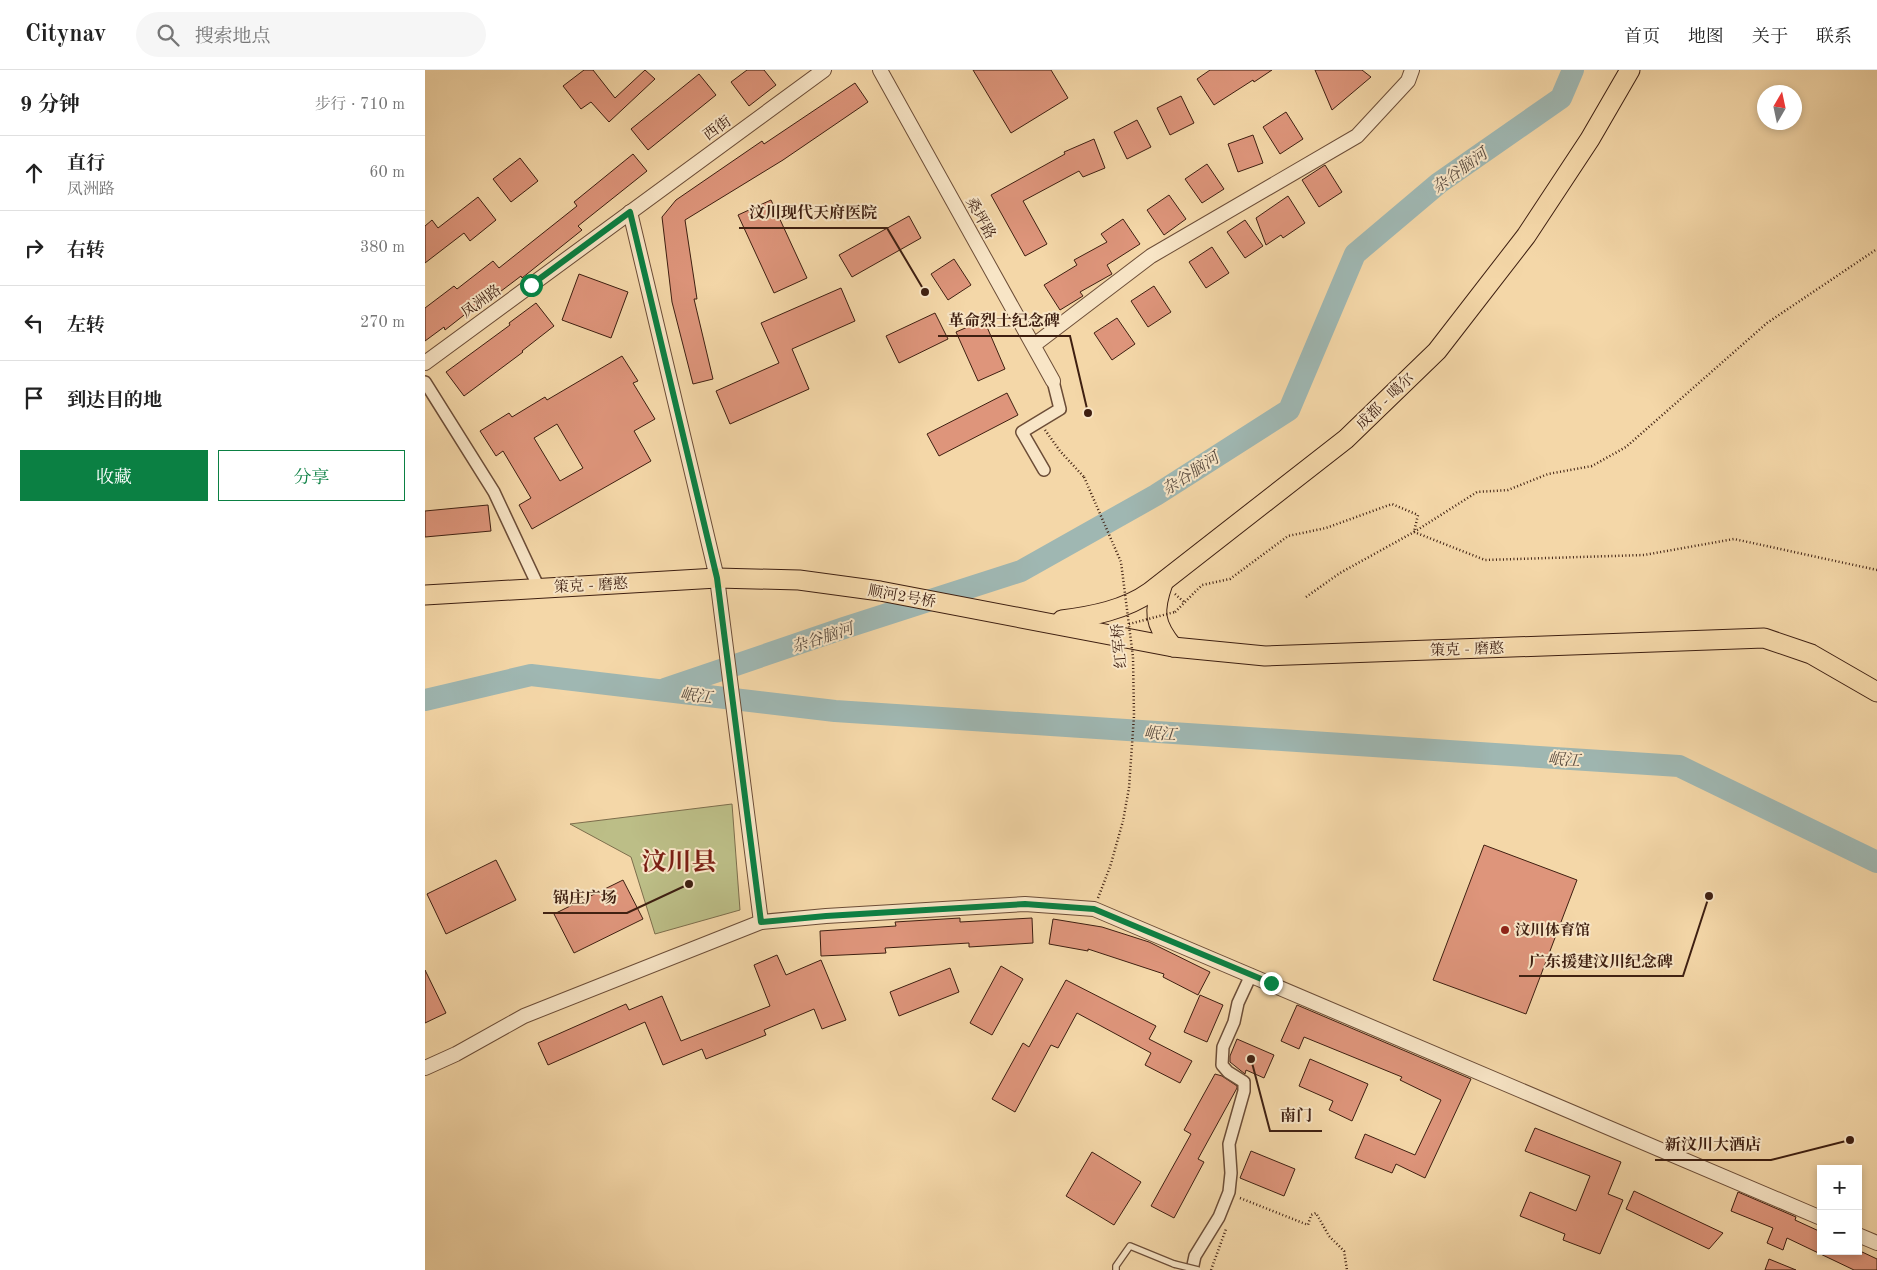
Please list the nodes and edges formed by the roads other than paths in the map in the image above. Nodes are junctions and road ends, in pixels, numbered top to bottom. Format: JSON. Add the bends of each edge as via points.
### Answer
{"nodes":[{"id":1,"x":824,"y":70,"type":"edge"},
{"id":2,"x":880,"y":70,"type":"edge"},
{"id":3,"x":1412,"y":70,"type":"edge"},
{"id":4,"x":1630,"y":70,"type":"edge"},
{"id":5,"x":630,"y":212,"type":"junction"},
{"id":6,"x":1034,"y":346,"type":"junction"},
{"id":7,"x":425,"y":363,"type":"edge"},
{"id":8,"x":1053,"y":381,"type":"joint"},
{"id":9,"x":425,"y":382,"type":"edge"},
{"id":10,"x":1044,"y":470,"type":"dead end"},
{"id":11,"x":717,"y":578,"type":"junction"},
{"id":12,"x":757,"y":580,"type":"joint"},
{"id":13,"x":539,"y":588,"type":"junction"},
{"id":14,"x":1156,"y":588,"type":"junction"},
{"id":15,"x":425,"y":595,"type":"edge"},
{"id":16,"x":1046,"y":622,"type":"junction"},
{"id":17,"x":1173,"y":646,"type":"junction"},
{"id":18,"x":1877,"y":692,"type":"edge"},
{"id":19,"x":761,"y":922,"type":"junction"},
{"id":20,"x":1251,"y":975,"type":"junction"},
{"id":21,"x":425,"y":1068,"type":"edge"},
{"id":22,"x":1817,"y":1216,"type":"edge"},
{"id":23,"x":1862,"y":1237,"type":"edge"},
{"id":24,"x":1877,"y":1244,"type":"edge"},
{"id":25,"x":1116,"y":1270,"type":"edge"},
{"id":26,"x":1192,"y":1270,"type":"edge"},
{"id":27,"x":1198,"y":1270,"type":"edge"}],
"edges":[{"from":1,"to":5,"type":"street","name":"西街"},
{"from":2,"to":6,"type":"street","name":"桑坪路"},
{"from":3,"to":6,"type":"street","via":[[1408,81],[1357,136],[1151,256]]},
{"from":4,"to":14,"type":"highway","name":"成都 - 噶尔","via":[[1590,139],[1526,236],[1437,351],[1346,439]]},
{"from":5,"to":7,"type":"street","name":"凤洲路"},
{"from":5,"to":11,"type":"street"},
{"from":6,"to":8,"type":"street","name":"桑坪路"},
{"from":8,"to":10,"type":"street","via":[[1060,409],[1022,432]]},
{"from":9,"to":13,"type":"street","via":[[493,492]]},
{"from":11,"to":12,"type":"highway","name":"策克 - 磨憨"},
{"from":11,"to":13,"type":"highway","name":"策克 - 磨憨"},
{"from":11,"to":19,"type":"street"},
{"from":12,"to":16,"type":"highway","name":"顺河2号桥","via":[[799,580]]},
{"from":13,"to":15,"type":"highway","name":"策克 - 磨憨"},
{"from":14,"to":16,"type":"highway","name":"成都 - 噶尔","via":[[1142,598],[1098,615]]},
{"from":14,"to":17,"type":"highway","via":[[1157,623]]},
{"from":16,"to":17,"type":"highway","name":"策克 - 磨憨"},
{"from":17,"to":18,"type":"highway","name":"策克 - 磨憨","via":[[1265,656],[1764,638],[1811,654]]},
{"from":19,"to":20,"type":"street","via":[[1025,904],[1094,909]]},
{"from":19,"to":21,"type":"street","via":[[524,1016]]},
{"from":20,"to":22,"type":"street"},
{"from":20,"to":26,"type":"street","via":[[1223,1047],[1222,1065],[1244,1082],[1229,1144],[1229,1192],[1219,1217],[1195,1256]]},
{"from":23,"to":24,"type":"street"},
{"from":25,"to":27,"type":"lane","bridge":true,"via":[[1130,1246]]}]}
